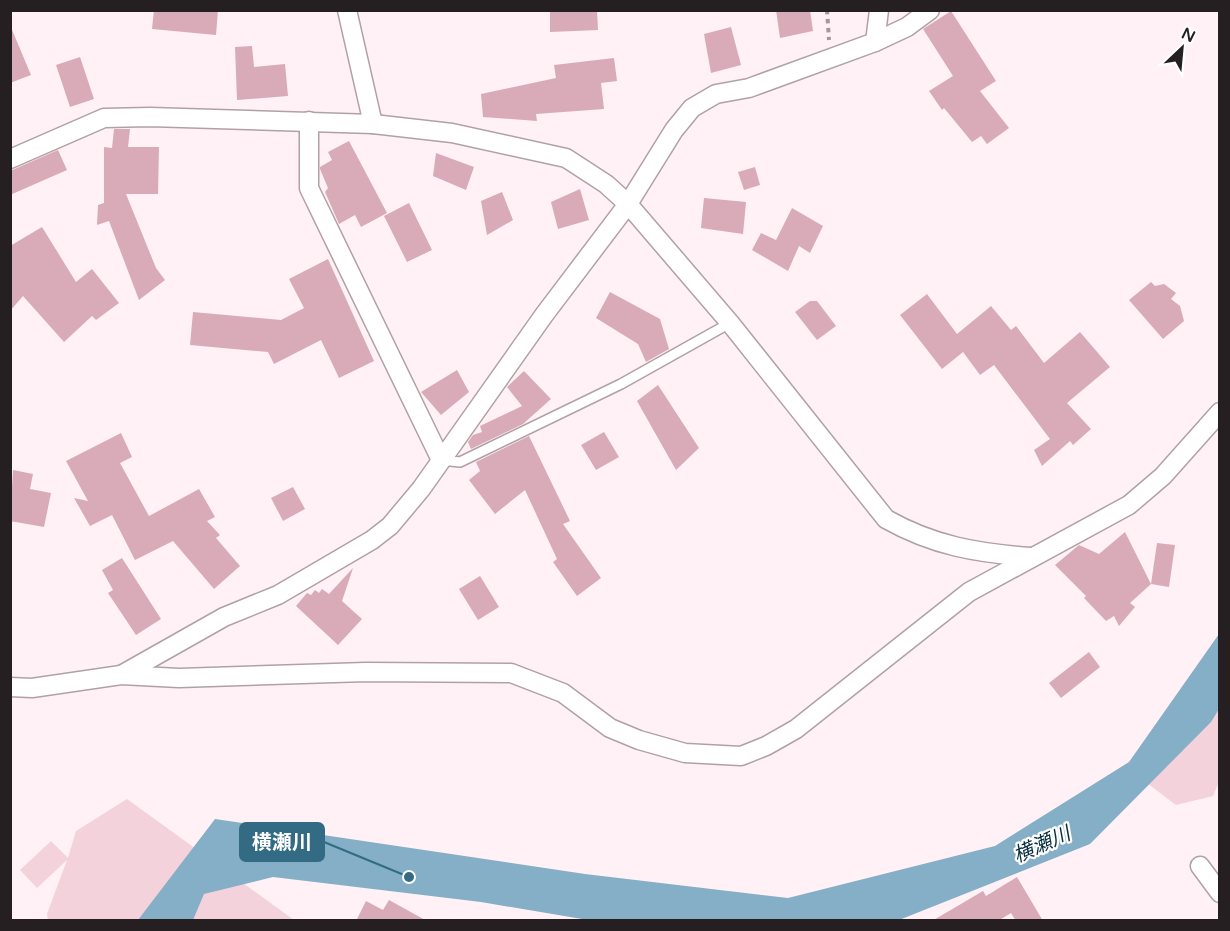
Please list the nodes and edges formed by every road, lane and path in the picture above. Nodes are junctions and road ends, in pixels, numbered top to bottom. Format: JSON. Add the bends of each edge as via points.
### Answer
{"nodes":[{"id":1,"x":347,"y":10,"type":"edge"},
{"id":2,"x":827,"y":10,"type":"edge"},
{"id":3,"x":879,"y":10,"type":"edge"},
{"id":4,"x":930,"y":10,"type":"edge"},
{"id":5,"x":875,"y":42,"type":"junction"},
{"id":6,"x":830,"y":58,"type":"junction"},
{"id":7,"x":309,"y":121,"type":"junction"},
{"id":8,"x":373,"y":124,"type":"junction"},
{"id":9,"x":10,"y":159,"type":"edge"},
{"id":10,"x":628,"y":204,"type":"junction"},
{"id":11,"x":730,"y":323,"type":"junction"},
{"id":12,"x":1220,"y":412,"type":"edge"},
{"id":13,"x":441,"y":460,"type":"junction"},
{"id":14,"x":1030,"y":557,"type":"junction"},
{"id":15,"x":121,"y":675,"type":"junction"},
{"id":16,"x":10,"y":687,"type":"edge"},
{"id":17,"x":1200,"y":866,"type":"dead end"},
{"id":18,"x":1220,"y":893,"type":"edge"}],
"edges":[{"from":1,"to":8,"type":"street"},
{"from":2,"to":6,"type":"path"},
{"from":3,"to":5,"type":"street"},
{"from":4,"to":5,"type":"street","via":[[907,27]]},
{"from":5,"to":6,"type":"street"},
{"from":6,"to":10,"type":"street","via":[[749,88],[716,94],[692,108]]},
{"from":7,"to":8,"type":"street"},
{"from":7,"to":9,"type":"street","via":[[104,118]]},
{"from":7,"to":13,"type":"street","via":[[309,188]]},
{"from":8,"to":10,"type":"street","via":[[452,133],[566,158]]},
{"from":10,"to":11,"type":"street"},
{"from":10,"to":13,"type":"street"},
{"from":11,"to":13,"type":"lane","via":[[621,384],[460,462]]},
{"from":11,"to":14,"type":"street","via":[[886,519],[915,536],[954,548]]},
{"from":12,"to":14,"type":"street","via":[[1163,476],[1129,505]]},
{"from":13,"to":15,"type":"street","via":[[390,526],[372,540],[278,595],[224,617]]},
{"from":14,"to":15,"type":"street","via":[[969,591],[796,729],[741,756],[685,753],[639,740],[610,728],[563,693],[511,673],[355,672],[179,678]]},
{"from":15,"to":16,"type":"street","via":[[32,688]]},
{"from":17,"to":18,"type":"street"}]}
